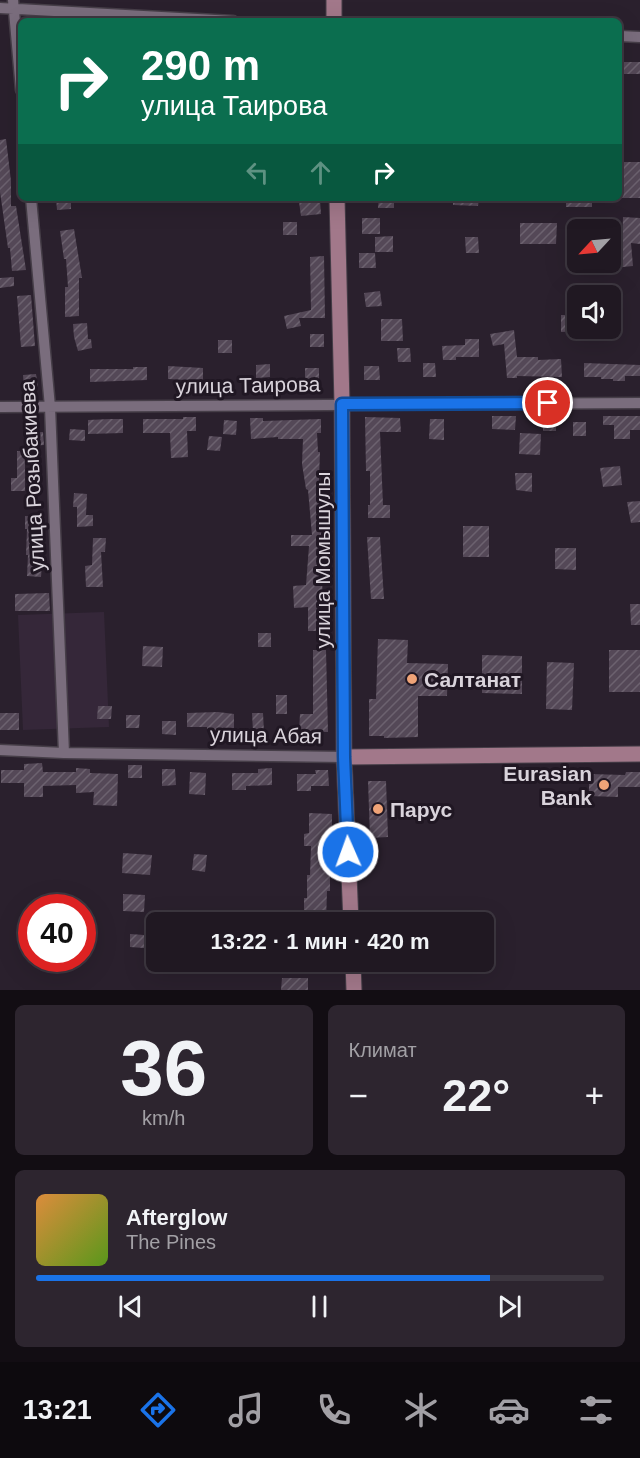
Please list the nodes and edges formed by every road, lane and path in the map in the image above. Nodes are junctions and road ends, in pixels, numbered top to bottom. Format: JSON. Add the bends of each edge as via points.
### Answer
{"nodes":[{"id":1,"x":334,"y":0,"type":"edge"},
{"id":2,"x":13,"y":4,"type":"edge"},
{"id":3,"x":0,"y":8,"type":"edge"},
{"id":4,"x":194,"y":18,"type":"edge"},
{"id":5,"x":334,"y":18,"type":"edge"},
{"id":6,"x":622,"y":36,"type":"edge"},
{"id":7,"x":640,"y":37,"type":"edge"},
{"id":8,"x":18,"y":58,"type":"edge"},
{"id":9,"x":31,"y":201,"type":"edge"},
{"id":10,"x":338,"y":201,"type":"edge"},
{"id":11,"x":640,"y":403,"type":"edge"},
{"id":12,"x":342,"y":404,"type":"junction"},
{"id":13,"x":0,"y":407,"type":"edge"},
{"id":14,"x":50,"y":407,"type":"junction"},
{"id":15,"x":0,"y":750,"type":"edge"},
{"id":16,"x":64,"y":753,"type":"junction"},
{"id":17,"x":640,"y":754,"type":"edge"},
{"id":18,"x":344,"y":757,"type":"junction"},
{"id":19,"x":351,"y":912,"type":"edge"},
{"id":20,"x":353,"y":972,"type":"edge"},
{"id":21,"x":354,"y":990,"type":"edge"}],
"edges":[{"from":1,"to":5,"type":"street"},
{"from":2,"to":3,"type":"street"},
{"from":2,"to":4,"type":"street"},
{"from":2,"to":8,"type":"street"},
{"from":6,"to":7,"type":"street"},
{"from":9,"to":14,"type":"street","name":"улица Розыбакиева"},
{"from":10,"to":12,"type":"street","name":"улица Момышулы"},
{"from":11,"to":12,"type":"street","name":"улица Таирова"},
{"from":12,"to":14,"type":"street","name":"улица Таирова"},
{"from":12,"to":18,"type":"street","name":"улица Момышулы"},
{"from":13,"to":14,"type":"street","name":"улица Таирова"},
{"from":14,"to":16,"type":"street","name":"улица Розыбакиева"},
{"from":15,"to":16,"type":"street","name":"улица Абая"},
{"from":16,"to":18,"type":"street","name":"улица Абая"},
{"from":17,"to":18,"type":"street","name":"улица Абая"},
{"from":18,"to":19,"type":"street","name":"улица Момышулы"},
{"from":20,"to":21,"type":"street"}]}
